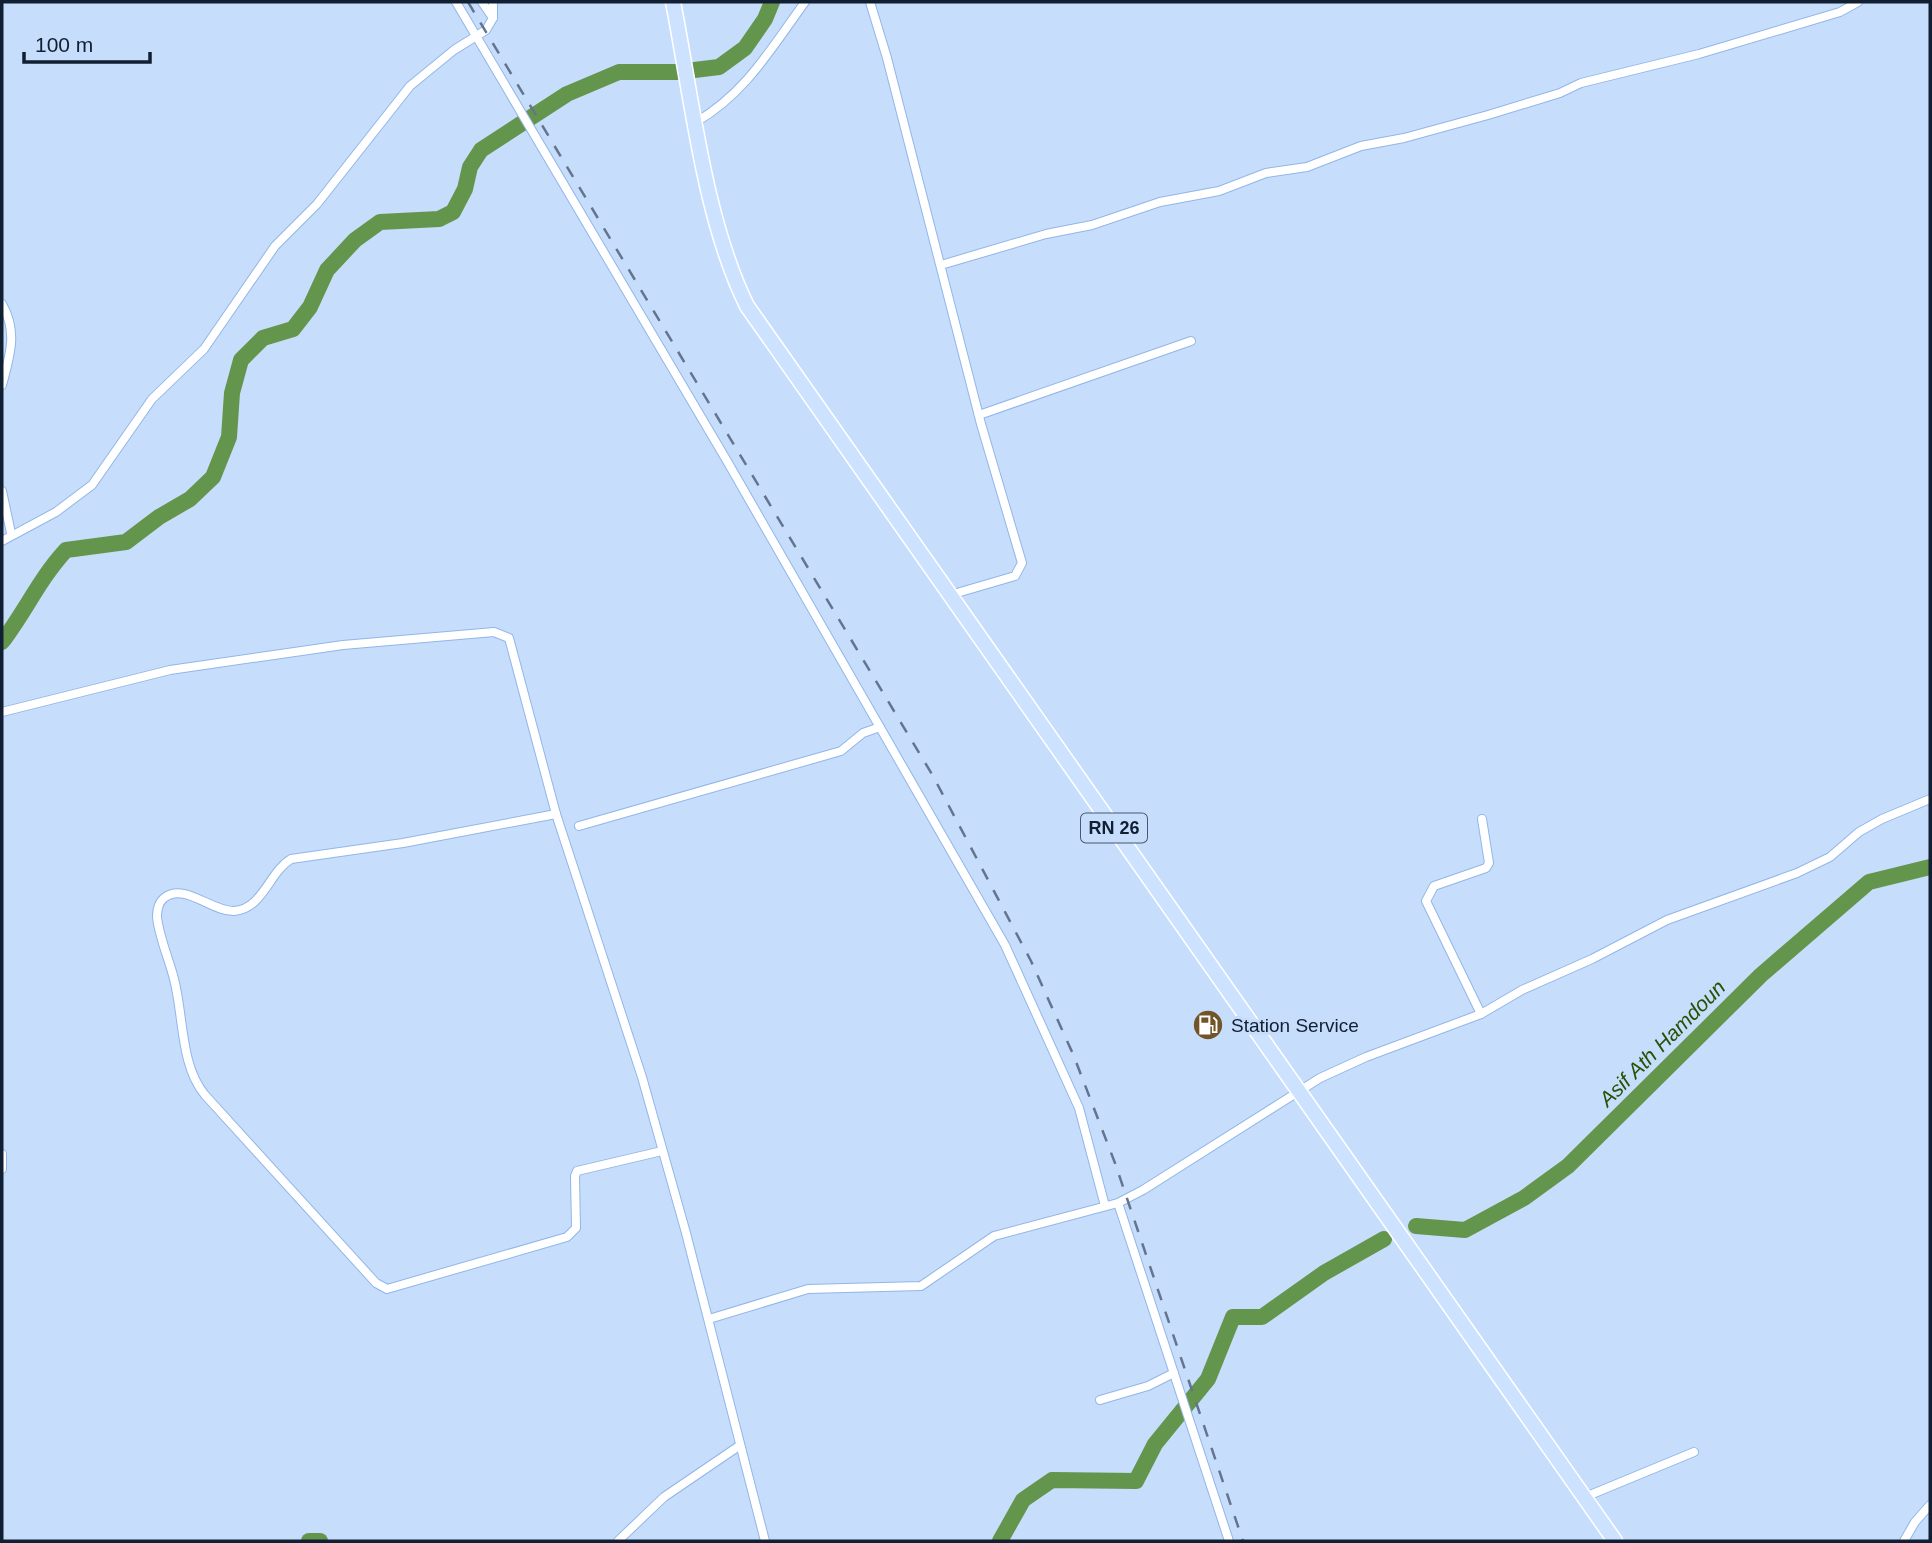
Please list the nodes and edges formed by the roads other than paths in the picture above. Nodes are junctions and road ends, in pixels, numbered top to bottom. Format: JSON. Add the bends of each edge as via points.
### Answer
{"nodes":[{"id":1,"x":456,"y":2,"type":"edge"},
{"id":2,"x":482,"y":2,"type":"edge"},
{"id":3,"x":493,"y":2,"type":"edge"},
{"id":4,"x":673,"y":2,"type":"edge"},
{"id":5,"x":805,"y":2,"type":"edge"},
{"id":6,"x":870,"y":2,"type":"edge"},
{"id":7,"x":1858,"y":2,"type":"edge"},
{"id":8,"x":493,"y":18,"type":"junction"},
{"id":9,"x":476,"y":35,"type":"junction"},
{"id":10,"x":696,"y":122,"type":"junction"},
{"id":11,"x":941,"y":265,"type":"junction"},
{"id":12,"x":2,"y":304,"type":"edge"},
{"id":13,"x":1191,"y":341,"type":"dead end"},
{"id":14,"x":2,"y":386,"type":"edge"},
{"id":15,"x":979,"y":415,"type":"junction"},
{"id":16,"x":2,"y":491,"type":"edge"},
{"id":17,"x":11,"y":533,"type":"junction"},
{"id":18,"x":2,"y":541,"type":"edge"},
{"id":19,"x":949,"y":595,"type":"junction"},
{"id":20,"x":2,"y":712,"type":"edge"},
{"id":21,"x":880,"y":727,"type":"junction"},
{"id":22,"x":1930,"y":799,"type":"edge"},
{"id":23,"x":556,"y":814,"type":"junction"},
{"id":24,"x":1482,"y":819,"type":"dead end"},
{"id":25,"x":579,"y":826,"type":"dead end"},
{"id":26,"x":1481,"y":1014,"type":"junction"},
{"id":27,"x":1301,"y":1092,"type":"junction"},
{"id":28,"x":662,"y":1151,"type":"junction"},
{"id":29,"x":2,"y":1154,"type":"edge"},
{"id":30,"x":2,"y":1169,"type":"edge"},
{"id":31,"x":1118,"y":1202,"type":"junction"},
{"id":32,"x":1105,"y":1206,"type":"junction"},
{"id":33,"x":709,"y":1319,"type":"junction"},
{"id":34,"x":1174,"y":1373,"type":"junction"},
{"id":35,"x":1100,"y":1400,"type":"dead end"},
{"id":36,"x":739,"y":1446,"type":"junction"},
{"id":37,"x":1694,"y":1452,"type":"dead end"},
{"id":38,"x":1585,"y":1497,"type":"junction"},
{"id":39,"x":1930,"y":1505,"type":"edge"},
{"id":40,"x":618,"y":1541,"type":"edge"},
{"id":41,"x":765,"y":1541,"type":"edge"},
{"id":42,"x":1229,"y":1541,"type":"edge"},
{"id":43,"x":1615,"y":1541,"type":"edge"},
{"id":44,"x":1904,"y":1541,"type":"edge"}],
"edges":[{"from":1,"to":9,"type":"street"},
{"from":2,"to":8,"type":"street"},
{"from":3,"to":8,"type":"street"},
{"from":4,"to":10,"type":"main road","number":"RN 26"},
{"from":5,"to":10,"type":"street","via":[[747,83],[732,99]]},
{"from":6,"to":11,"type":"street"},
{"from":7,"to":11,"type":"street","via":[[1840,12],[1699,54],[1581,83],[1404,138],[1360,146],[1307,167],[1266,173],[1209,194],[1160,202]]},
{"from":8,"to":9,"type":"street"},
{"from":9,"to":17,"type":"street","via":[[410,86],[317,204],[275,246],[204,349],[152,398],[92,485],[55,512]]},
{"from":9,"to":21,"type":"street"},
{"from":10,"to":19,"type":"main road","number":"RN 26","via":[[719,232],[747,306]]},
{"from":11,"to":15,"type":"street"},
{"from":12,"to":14,"type":"street","via":[[13,340]]},
{"from":13,"to":15,"type":"street"},
{"from":15,"to":19,"type":"street","via":[[1022,563],[1015,576]]},
{"from":16,"to":17,"type":"street"},
{"from":17,"to":18,"type":"street"},
{"from":19,"to":27,"type":"main road","number":"RN 26"},
{"from":20,"to":23,"type":"street","via":[[170,670],[343,645],[502,633],[514,650]]},
{"from":21,"to":25,"type":"street","via":[[863,733],[841,751]]},
{"from":21,"to":32,"type":"street","via":[[1005,945],[1079,1108]]},
{"from":22,"to":26,"type":"street","via":[[1859,832],[1829,858],[1667,920]]},
{"from":23,"to":28,"type":"street","via":[[620,1003]]},
{"from":23,"to":28,"type":"street","via":[[291,859],[255,902],[235,911],[181,893],[167,895],[157,917],[175,981],[191,1073],[205,1096],[376,1283],[387,1289],[567,1237],[576,1228],[577,1171]]},
{"from":24,"to":26,"type":"street","via":[[1489,863],[1434,886],[1426,901]]},
{"from":26,"to":27,"type":"street","via":[[1366,1057]]},
{"from":27,"to":31,"type":"street"},
{"from":27,"to":38,"type":"main road","number":"RN 26"},
{"from":28,"to":33,"type":"street"},
{"from":29,"to":30,"type":"street"},
{"from":31,"to":32,"type":"street"},
{"from":31,"to":34,"type":"street"},
{"from":32,"to":33,"type":"street","via":[[994,1236],[920,1286],[808,1289]]},
{"from":33,"to":36,"type":"street"},
{"from":34,"to":35,"type":"street"},
{"from":34,"to":42,"type":"street"},
{"from":36,"to":40,"type":"street","via":[[664,1497]]},
{"from":36,"to":41,"type":"street"},
{"from":37,"to":38,"type":"street"},
{"from":38,"to":43,"type":"main road","number":"RN 26"},
{"from":39,"to":44,"type":"street"}]}
